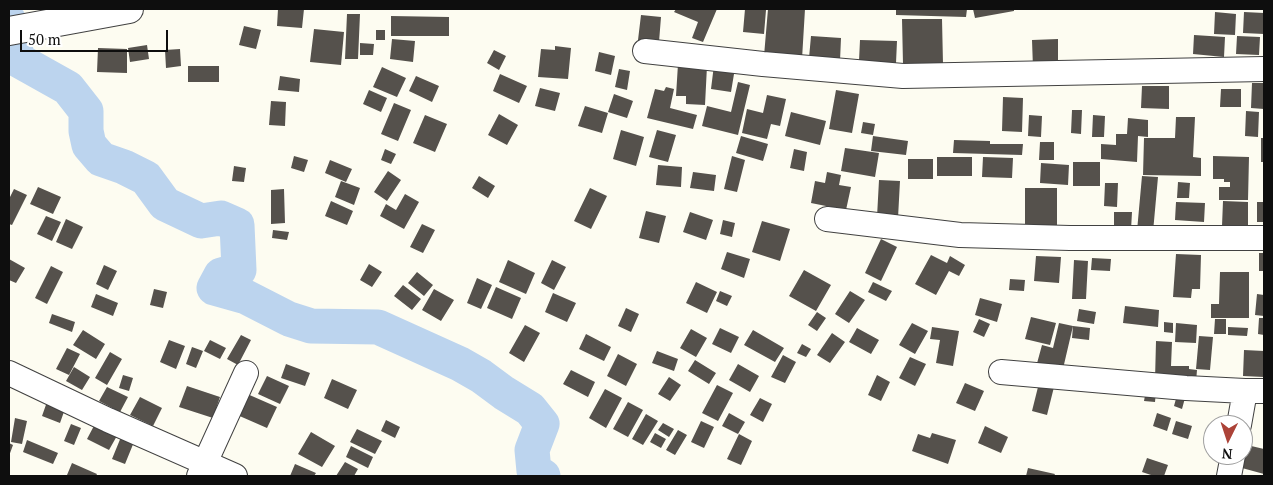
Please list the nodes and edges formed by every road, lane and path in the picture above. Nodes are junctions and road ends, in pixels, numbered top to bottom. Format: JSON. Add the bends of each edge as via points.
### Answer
{"nodes":[{"id":1,"x":130,"y":9,"type":"edge"},
{"id":2,"x":9,"y":31,"type":"edge"},
{"id":3,"x":645,"y":51,"type":"dead end"},
{"id":4,"x":1264,"y":69,"type":"edge"},
{"id":5,"x":827,"y":219,"type":"dead end"},
{"id":6,"x":1264,"y":238,"type":"edge"},
{"id":7,"x":9,"y":372,"type":"edge"},
{"id":8,"x":1001,"y":372,"type":"dead end"},
{"id":9,"x":246,"y":373,"type":"dead end"},
{"id":10,"x":1255,"y":391,"type":"edge"},
{"id":11,"x":1244,"y":415,"type":"edge"},
{"id":12,"x":202,"y":469,"type":"edge"},
{"id":13,"x":236,"y":476,"type":"edge"}],
"edges":[{"from":1,"to":2,"type":"street"},
{"from":3,"to":4,"type":"street","via":[[903,76]]},
{"from":5,"to":6,"type":"street","via":[[960,236]]},
{"from":7,"to":12,"type":"street"},
{"from":8,"to":10,"type":"street"},
{"from":9,"to":12,"type":"street"},
{"from":10,"to":11,"type":"street"},
{"from":12,"to":13,"type":"street"}]}
